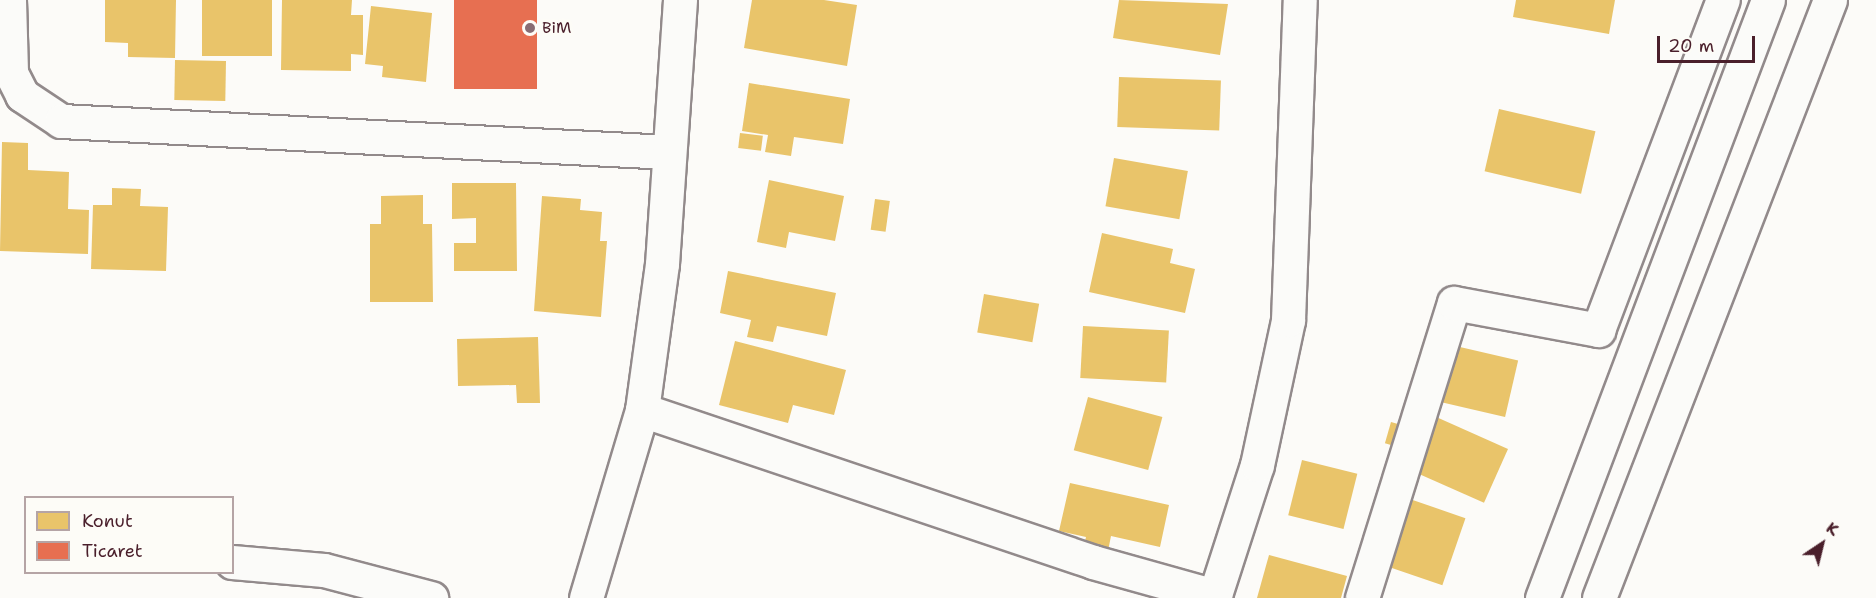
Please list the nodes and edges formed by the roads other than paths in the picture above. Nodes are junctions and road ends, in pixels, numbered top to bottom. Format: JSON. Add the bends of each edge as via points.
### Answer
{"nodes":[{"id":1,"x":9,"y":0,"type":"edge"},
{"id":2,"x":680,"y":0,"type":"edge"},
{"id":3,"x":1300,"y":0,"type":"edge"},
{"id":4,"x":1723,"y":0,"type":"edge"},
{"id":5,"x":1768,"y":0,"type":"edge"},
{"id":6,"x":1830,"y":0,"type":"edge"},
{"id":7,"x":669,"y":152,"type":"junction"},
{"id":8,"x":642,"y":410,"type":"junction"},
{"id":9,"x":234,"y":562,"type":"edge"},
{"id":10,"x":1215,"y":597,"type":"edge"},
{"id":11,"x":431,"y":598,"type":"edge"},
{"id":12,"x":586,"y":598,"type":"edge"},
{"id":13,"x":1362,"y":598,"type":"edge"},
{"id":14,"x":1542,"y":598,"type":"edge"},
{"id":15,"x":1599,"y":598,"type":"edge"}],
"edges":[{"from":1,"to":7,"type":"street","via":[[11,73],[22,95],[61,121]]},
{"from":2,"to":7,"type":"street"},
{"from":3,"to":10,"type":"street","via":[[1288,320],[1257,465]]},
{"from":4,"to":13,"type":"street","via":[[1598,330],[1455,303]]},
{"from":5,"to":14,"type":"street"},
{"from":6,"to":15,"type":"street"},
{"from":7,"to":8,"type":"street","via":[[662,264]]},
{"from":8,"to":10,"type":"street","via":[[1093,562]]},
{"from":8,"to":12,"type":"street"},
{"from":9,"to":11,"type":"street","via":[[324,570]]}]}
